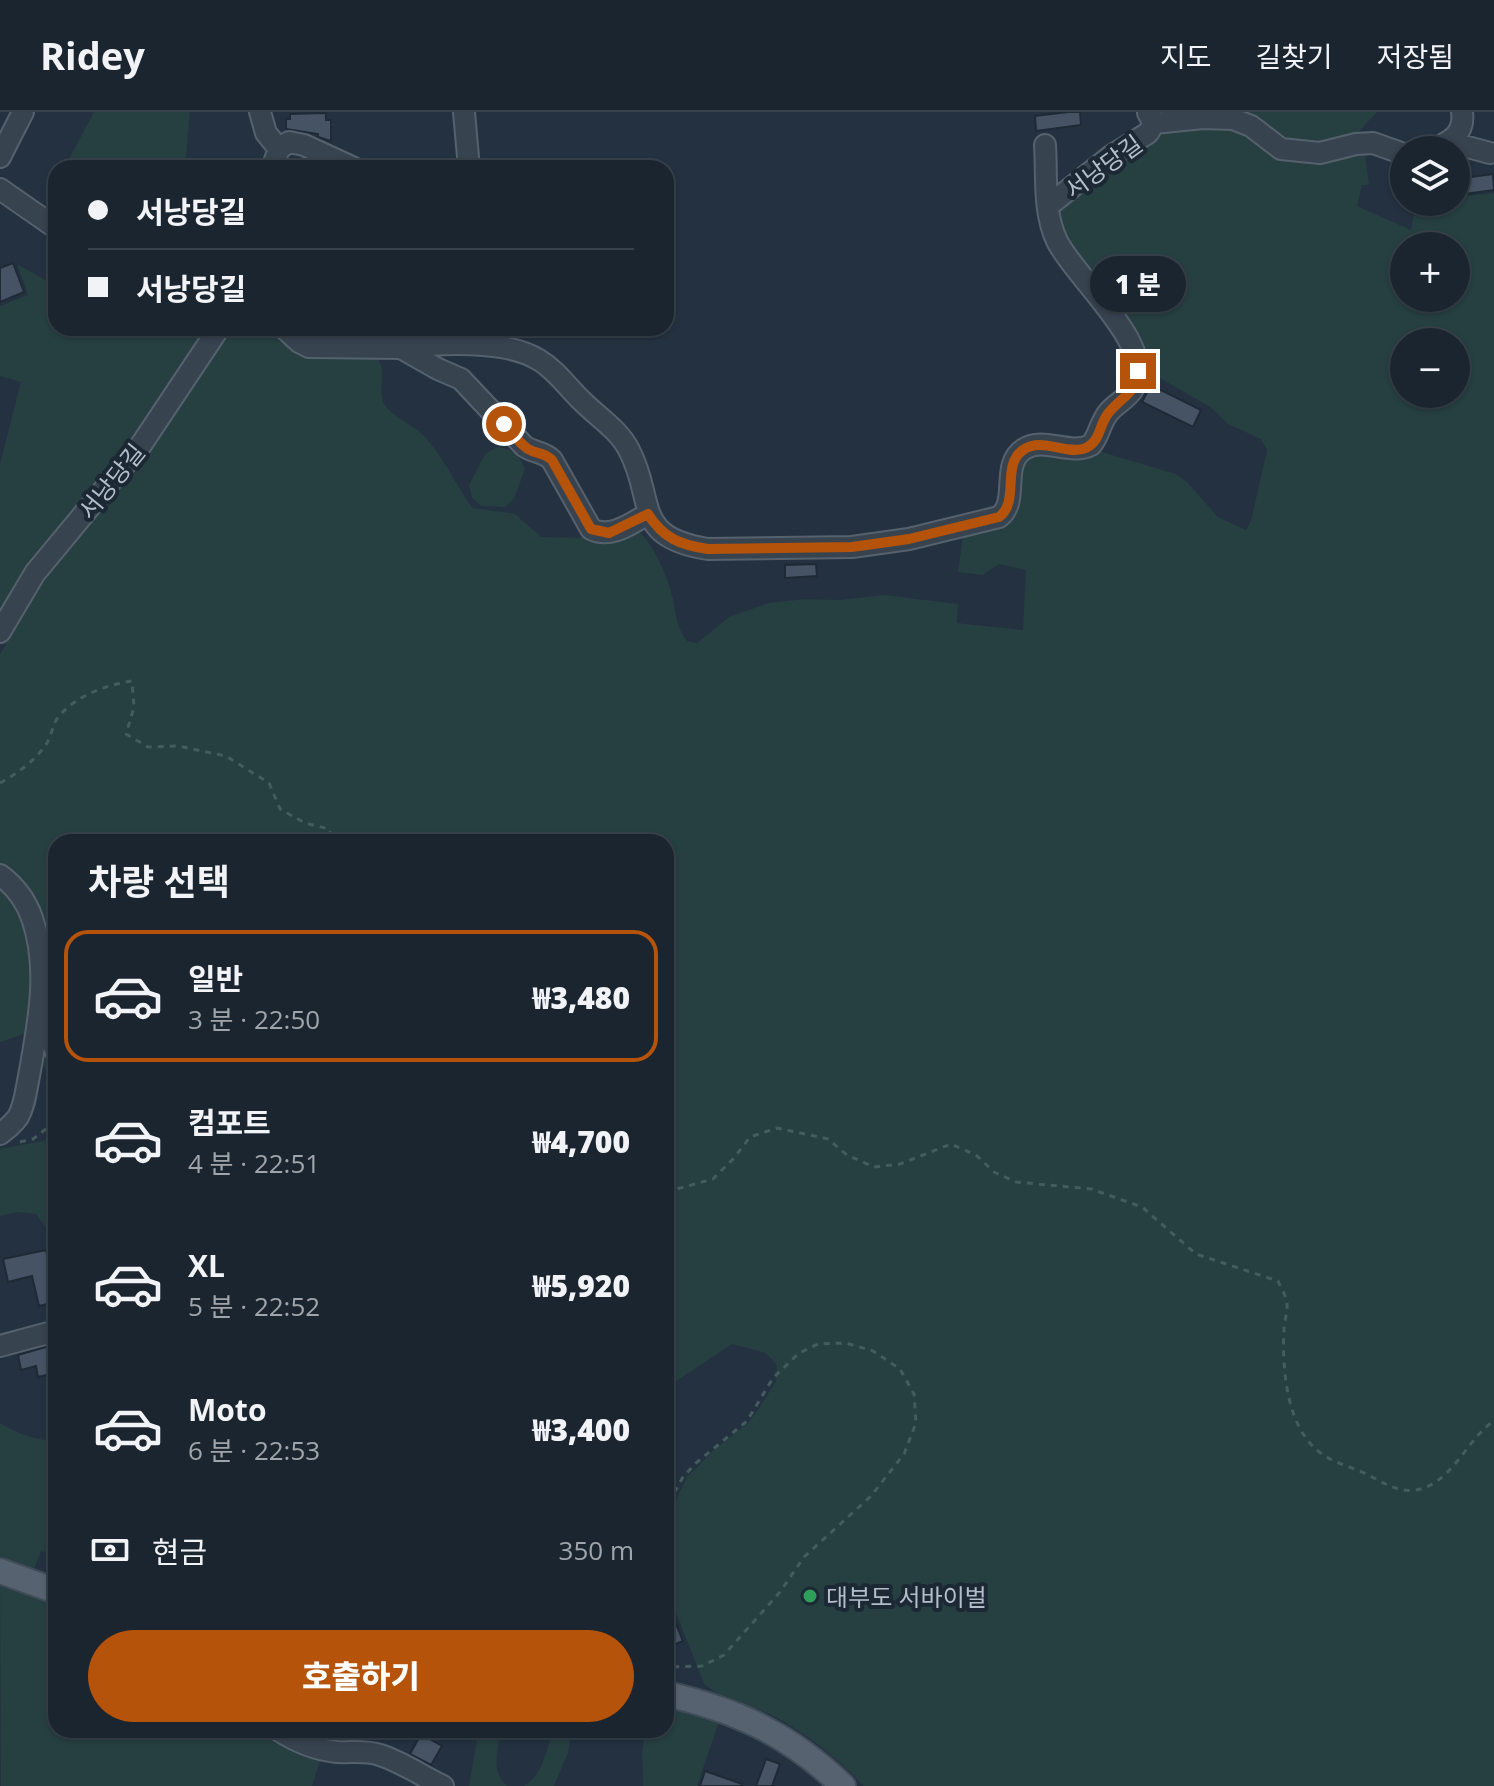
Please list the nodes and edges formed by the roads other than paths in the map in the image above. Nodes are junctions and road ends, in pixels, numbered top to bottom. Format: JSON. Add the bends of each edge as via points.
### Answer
{"nodes":[{"id":1,"x":23,"y":112,"type":"edge"},
{"id":2,"x":260,"y":112,"type":"edge"},
{"id":3,"x":464,"y":112,"type":"edge"},
{"id":4,"x":1462,"y":112,"type":"edge"},
{"id":5,"x":1151,"y":117,"type":"edge"},
{"id":6,"x":1454,"y":136,"type":"edge"},
{"id":7,"x":1045,"y":145,"type":"dead end"},
{"id":8,"x":1390,"y":149,"type":"edge"},
{"id":9,"x":1470,"y":150,"type":"edge"},
{"id":10,"x":1490,"y":153,"type":"dead end"},
{"id":11,"x":0,"y":157,"type":"edge"},
{"id":12,"x":275,"y":159,"type":"edge"},
{"id":13,"x":336,"y":160,"type":"edge"},
{"id":14,"x":468,"y":160,"type":"edge"},
{"id":15,"x":0,"y":189,"type":"edge"},
{"id":16,"x":1048,"y":206,"type":"junction"},
{"id":17,"x":48,"y":222,"type":"edge"},
{"id":18,"x":214,"y":336,"type":"edge"},
{"id":19,"x":293,"y":336,"type":"edge"},
{"id":20,"x":401,"y":348,"type":"junction"},
{"id":21,"x":648,"y":514,"type":"junction"},
{"id":22,"x":0,"y":632,"type":"edge"},
{"id":23,"x":0,"y":875,"type":"edge"},
{"id":24,"x":40,"y":1008,"type":"junction"},
{"id":25,"x":48,"y":1030,"type":"edge"},
{"id":26,"x":4,"y":1139,"type":"edge"},
{"id":27,"x":48,"y":1333,"type":"edge"},
{"id":28,"x":0,"y":1346,"type":"edge"},
{"id":29,"x":0,"y":1571,"type":"edge"},
{"id":30,"x":48,"y":1588,"type":"edge"},
{"id":31,"x":674,"y":1696,"type":"edge"},
{"id":32,"x":292,"y":1738,"type":"edge"},
{"id":33,"x":443,"y":1786,"type":"edge"},
{"id":34,"x":843,"y":1786,"type":"edge"}],
"edges":[{"from":1,"to":11,"type":"lane"},
{"from":2,"to":12,"type":"lane"},
{"from":3,"to":14,"type":"lane"},
{"from":4,"to":6,"type":"lane","via":[[1461,130]]},
{"from":5,"to":8,"type":"lane","name":"서낭당길","via":[[1233,119],[1281,149],[1320,153],[1373,143]]},
{"from":5,"to":16,"type":"lane","name":"서낭당길","via":[[1148,133]]},
{"from":7,"to":16,"type":"lane","name":"서낭당길"},
{"from":9,"to":10,"type":"lane"},
{"from":12,"to":13,"type":"lane","via":[[289,142],[296,142]]},
{"from":15,"to":17,"type":"lane"},
{"from":16,"to":21,"type":"lane","name":"서낭당길","via":[[1062,251],[1131,344],[1138,378],[1091,445],[1030,446],[1017,455],[1004,513],[909,539],[852,547],[708,549],[677,543]]},
{"from":18,"to":22,"type":"lane","name":"서낭당길","via":[[141,445],[35,573]]},
{"from":19,"to":20,"type":"lane","via":[[309,347]]},
{"from":20,"to":21,"type":"lane","via":[[461,379],[524,446],[546,454],[591,529],[609,533]]},
{"from":20,"to":21,"type":"lane","via":[[497,347],[538,359],[627,446]]},
{"from":23,"to":24,"type":"lane","via":[[27,905],[33,920]]},
{"from":24,"to":25,"type":"lane"},
{"from":24,"to":26,"type":"lane","via":[[23,1107]]},
{"from":27,"to":28,"type":"lane"},
{"from":29,"to":30,"type":"main road"},
{"from":31,"to":34,"type":"main road","via":[[764,1726]]},
{"from":32,"to":33,"type":"lane","via":[[335,1752],[382,1756]]}]}
